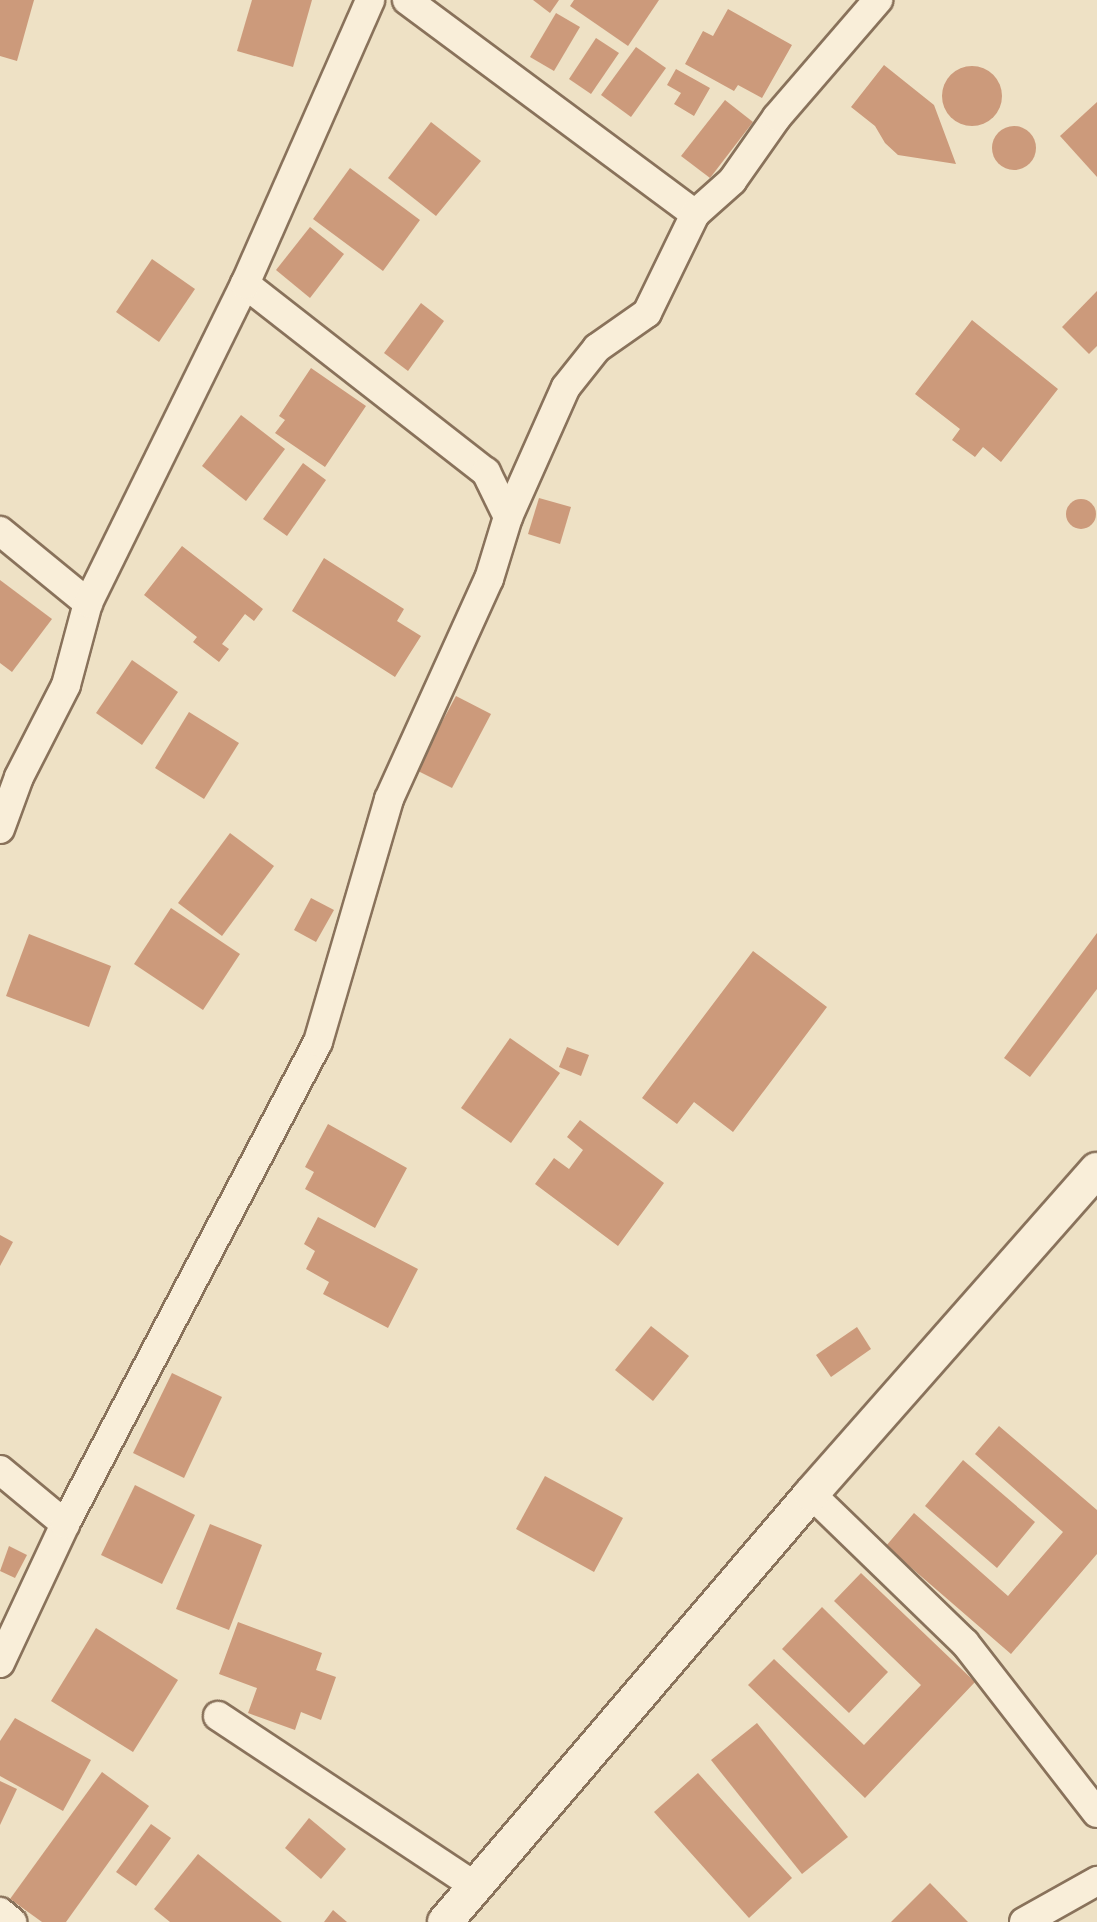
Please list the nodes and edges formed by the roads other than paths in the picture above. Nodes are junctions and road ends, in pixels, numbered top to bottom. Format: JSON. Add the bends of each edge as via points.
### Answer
{"nodes":[{"id":1,"x":370,"y":0,"type":"edge"},
{"id":2,"x":407,"y":0,"type":"edge"},
{"id":3,"x":878,"y":0,"type":"edge"},
{"id":4,"x":695,"y":214,"type":"junction"},
{"id":5,"x":245,"y":284,"type":"junction"},
{"id":6,"x":508,"y":517,"type":"junction"},
{"id":7,"x":0,"y":531,"type":"edge"},
{"id":8,"x":88,"y":603,"type":"junction"},
{"id":9,"x":0,"y":829,"type":"edge"},
{"id":10,"x":1097,"y":1170,"type":"edge"},
{"id":11,"x":0,"y":1470,"type":"edge"},
{"id":12,"x":811,"y":1494,"type":"junction"},
{"id":13,"x":65,"y":1524,"type":"junction"},
{"id":14,"x":0,"y":1663,"type":"edge"},
{"id":15,"x":218,"y":1716,"type":"dead end"},
{"id":16,"x":1097,"y":1813,"type":"edge"},
{"id":17,"x":1096,"y":1878,"type":"edge"},
{"id":18,"x":476,"y":1887,"type":"junction"},
{"id":19,"x":0,"y":1912,"type":"edge"},
{"id":20,"x":12,"y":1922,"type":"edge"},
{"id":21,"x":445,"y":1922,"type":"edge"},
{"id":22,"x":1024,"y":1922,"type":"edge"}],
"edges":[{"from":1,"to":5,"type":"street"},
{"from":2,"to":4,"type":"street"},
{"from":3,"to":4,"type":"street","via":[[777,117],[732,181]]},
{"from":4,"to":6,"type":"street","via":[[647,313],[597,348],[566,387]]},
{"from":5,"to":6,"type":"street","via":[[486,472]]},
{"from":5,"to":8,"type":"street"},
{"from":6,"to":13,"type":"street","via":[[489,579],[389,799],[318,1042]]},
{"from":7,"to":8,"type":"street"},
{"from":8,"to":9,"type":"street","via":[[66,685],[19,777]]},
{"from":10,"to":12,"type":"street"},
{"from":11,"to":13,"type":"street"},
{"from":12,"to":16,"type":"street","via":[[965,1643]]},
{"from":12,"to":18,"type":"street"},
{"from":13,"to":14,"type":"street"},
{"from":15,"to":18,"type":"street"},
{"from":17,"to":22,"type":"street"},
{"from":18,"to":21,"type":"street"},
{"from":19,"to":20,"type":"street"}]}
